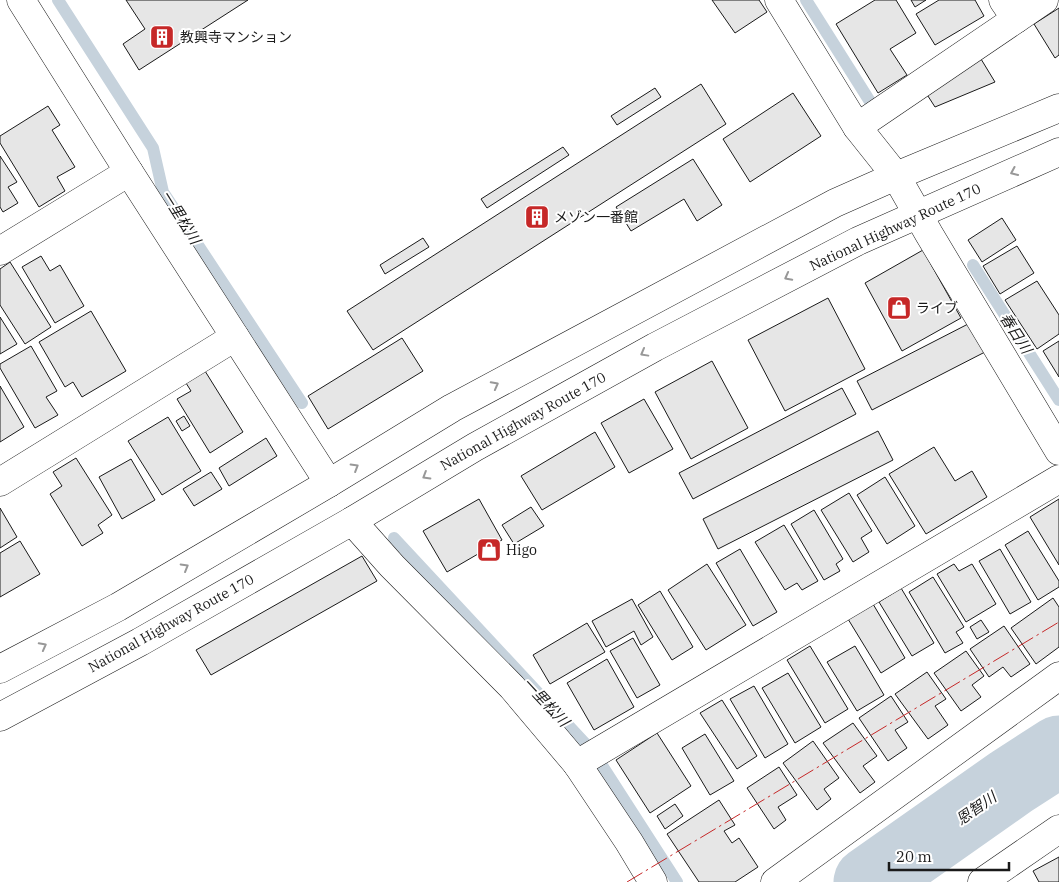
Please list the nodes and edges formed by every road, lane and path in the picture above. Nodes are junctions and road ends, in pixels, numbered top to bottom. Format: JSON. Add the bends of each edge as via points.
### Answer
{"nodes":[{"id":1,"x":21,"y":0,"type":"edge"},
{"id":2,"x":779,"y":0,"type":"edge"},
{"id":3,"x":1044,"y":0,"type":"edge"},
{"id":4,"x":1010,"y":10,"type":"edge"},
{"id":5,"x":1059,"y":108,"type":"edge"},
{"id":6,"x":856,"y":127,"type":"junction"},
{"id":7,"x":1059,"y":152,"type":"edge"},
{"id":8,"x":129,"y":172,"type":"junction"},
{"id":9,"x":896,"y":176,"type":"junction"},
{"id":10,"x":918,"y":215,"type":"junction"},
{"id":11,"x":0,"y":251,"type":"edge"},
{"id":12,"x":235,"y":337,"type":"junction"},
{"id":13,"x":1059,"y":451,"type":"edge"},
{"id":14,"x":1059,"y":479,"type":"edge"},
{"id":15,"x":0,"y":482,"type":"edge"},
{"id":16,"x":329,"y":483,"type":"junction"},
{"id":17,"x":352,"y":521,"type":"junction"},
{"id":18,"x":0,"y":669,"type":"edge"},
{"id":19,"x":1059,"y":676,"type":"edge"},
{"id":20,"x":0,"y":717,"type":"edge"},
{"id":21,"x":590,"y":756,"type":"junction"},
{"id":22,"x":1059,"y":829,"type":"edge"},
{"id":23,"x":653,"y":882,"type":"edge"},
{"id":24,"x":775,"y":882,"type":"edge"},
{"id":25,"x":982,"y":882,"type":"edge"}],
"edges":[{"from":1,"to":8,"type":"main road"},
{"from":2,"to":6,"type":"main road"},
{"from":3,"to":4,"type":"main road"},
{"from":4,"to":6,"type":"main road"},
{"from":5,"to":9,"type":"main road"},
{"from":6,"to":9,"type":"main road"},
{"from":7,"to":10,"type":"main road","name":"National Highway Route 170","one_way":true},
{"from":8,"to":11,"type":"main road"},
{"from":8,"to":12,"type":"main road"},
{"from":9,"to":10,"type":"main road"},
{"from":16,"to":9,"type":"main road","one_way":true,"via":[[460,404],[840,200]]},
{"from":10,"to":13,"type":"main road"},
{"from":10,"to":17,"type":"main road","name":"National Highway Route 170","one_way":true,"via":[[858,241],[655,347],[475,447]]},
{"from":12,"to":15,"type":"main road"},
{"from":12,"to":16,"type":"main road"},
{"from":14,"to":21,"type":"main road"},
{"from":18,"to":16,"type":"main road","one_way":true,"via":[[118,607]]},
{"from":17,"to":20,"type":"main road","name":"National Highway Route 170","via":[[140,642]]},
{"from":17,"to":21,"type":"main road","via":[[512,687]]},
{"from":19,"to":24,"type":"main road"},
{"from":21,"to":23,"type":"main road","via":[[629,842]]},
{"from":22,"to":25,"type":"main road"}]}
